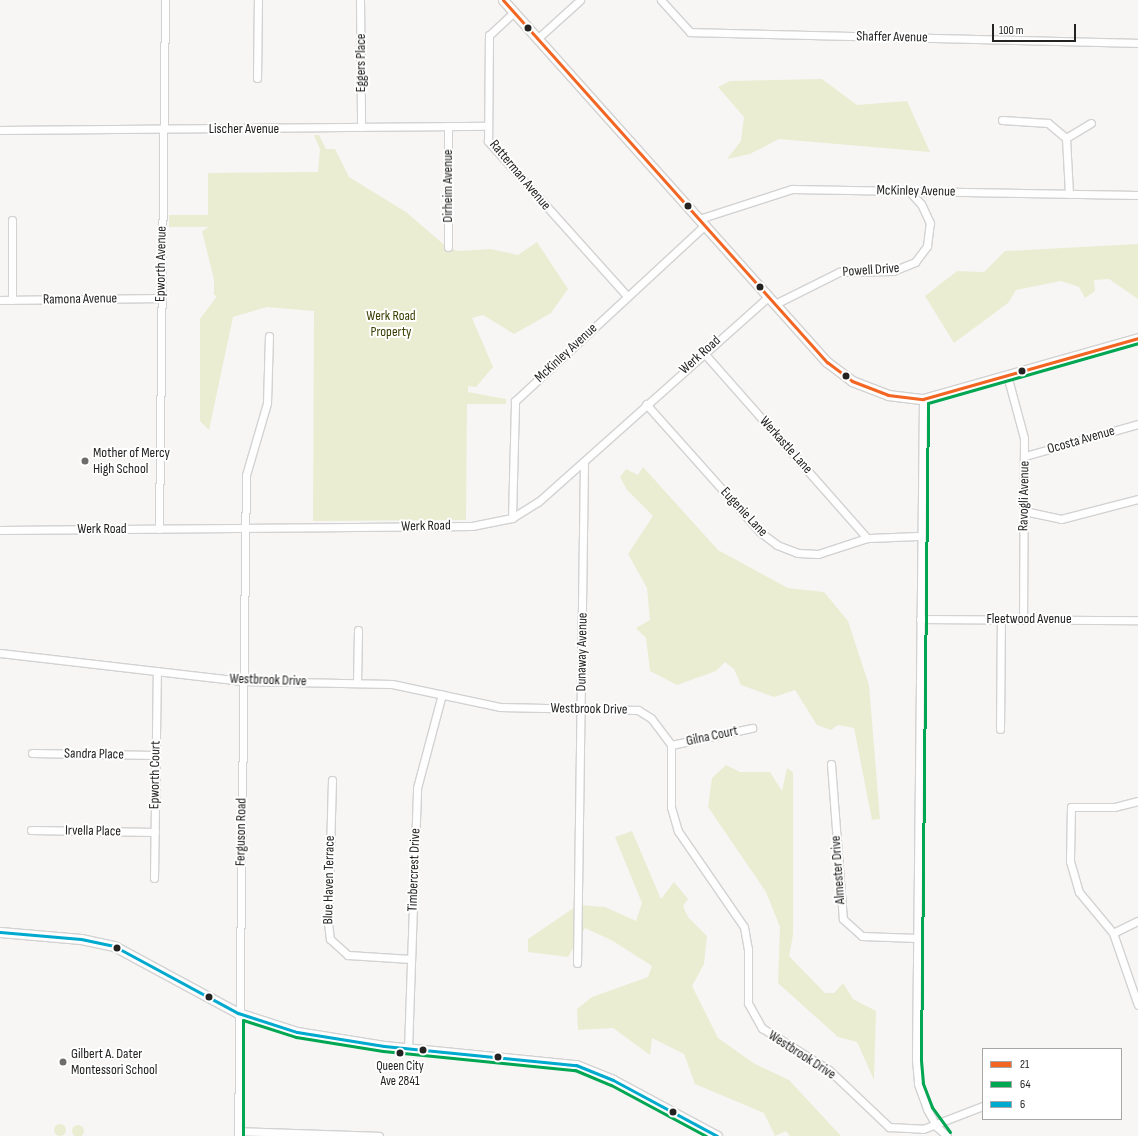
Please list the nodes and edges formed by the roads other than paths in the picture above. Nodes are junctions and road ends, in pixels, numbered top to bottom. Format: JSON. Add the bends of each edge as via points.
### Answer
{"nodes":[{"id":1,"x":165,"y":0,"type":"edge"},
{"id":2,"x":258,"y":0,"type":"edge"},
{"id":3,"x":360,"y":0,"type":"edge"},
{"id":4,"x":503,"y":0,"type":"edge"},
{"id":5,"x":580,"y":0,"type":"edge"},
{"id":6,"x":661,"y":0,"type":"edge"},
{"id":7,"x":514,"y":12,"type":"junction"},
{"id":8,"x":537,"y":39,"type":"junction"},
{"id":9,"x":1138,"y":43,"type":"edge"},
{"id":10,"x":257,"y":78,"type":"dead end"},
{"id":11,"x":1002,"y":120,"type":"dead end"},
{"id":12,"x":1091,"y":123,"type":"dead end"},
{"id":13,"x":448,"y":126,"type":"junction"},
{"id":14,"x":488,"y":126,"type":"junction"},
{"id":15,"x":361,"y":127,"type":"junction"},
{"id":16,"x":164,"y":129,"type":"junction"},
{"id":17,"x":0,"y":130,"type":"edge"},
{"id":18,"x":1066,"y":138,"type":"junction"},
{"id":19,"x":909,"y":191,"type":"junction"},
{"id":20,"x":1069,"y":194,"type":"junction"},
{"id":21,"x":1138,"y":195,"type":"edge"},
{"id":22,"x":12,"y":220,"type":"dead end"},
{"id":23,"x":702,"y":222,"type":"junction"},
{"id":24,"x":448,"y":247,"type":"dead end"},
{"id":25,"x":627,"y":296,"type":"junction"},
{"id":26,"x":768,"y":297,"type":"junction"},
{"id":27,"x":161,"y":298,"type":"junction"},
{"id":28,"x":0,"y":300,"type":"edge"},
{"id":29,"x":12,"y":300,"type":"junction"},
{"id":30,"x":775,"y":304,"type":"junction"},
{"id":31,"x":268,"y":336,"type":"dead end"},
{"id":32,"x":1138,"y":338,"type":"edge"},
{"id":33,"x":703,"y":352,"type":"junction"},
{"id":34,"x":1007,"y":375,"type":"junction"},
{"id":35,"x":922,"y":399,"type":"junction"},
{"id":36,"x":646,"y":404,"type":"junction"},
{"id":37,"x":1138,"y":424,"type":"edge"},
{"id":38,"x":1025,"y":456,"type":"junction"},
{"id":39,"x":584,"y":462,"type":"junction"},
{"id":40,"x":1138,"y":499,"type":"edge"},
{"id":41,"x":1024,"y":511,"type":"junction"},
{"id":42,"x":512,"y":518,"type":"junction"},
{"id":43,"x":244,"y":528,"type":"junction"},
{"id":44,"x":159,"y":529,"type":"junction"},
{"id":45,"x":0,"y":530,"type":"edge"},
{"id":46,"x":920,"y":536,"type":"junction"},
{"id":47,"x":867,"y":538,"type":"junction"},
{"id":48,"x":1023,"y":618,"type":"junction"},
{"id":49,"x":920,"y":619,"type":"junction"},
{"id":50,"x":1001,"y":619,"type":"junction"},
{"id":51,"x":1138,"y":620,"type":"edge"},
{"id":52,"x":358,"y":630,"type":"dead end"},
{"id":53,"x":0,"y":653,"type":"edge"},
{"id":54,"x":156,"y":671,"type":"junction"},
{"id":55,"x":242,"y":681,"type":"junction"},
{"id":56,"x":357,"y":683,"type":"junction"},
{"id":57,"x":442,"y":694,"type":"junction"},
{"id":58,"x":581,"y":708,"type":"junction"},
{"id":59,"x":752,"y":728,"type":"dead end"},
{"id":60,"x":1000,"y":729,"type":"dead end"},
{"id":61,"x":671,"y":745,"type":"junction"},
{"id":62,"x":32,"y":753,"type":"dead end"},
{"id":63,"x":155,"y":755,"type":"junction"},
{"id":64,"x":831,"y":764,"type":"dead end"},
{"id":65,"x":332,"y":780,"type":"dead end"},
{"id":66,"x":1138,"y":800,"type":"edge"},
{"id":67,"x":31,"y":830,"type":"dead end"},
{"id":68,"x":154,"y":832,"type":"junction"},
{"id":69,"x":154,"y":878,"type":"dead end"},
{"id":70,"x":1138,"y":921,"type":"edge"},
{"id":71,"x":0,"y":932,"type":"edge"},
{"id":72,"x":1113,"y":934,"type":"junction"},
{"id":73,"x":917,"y":938,"type":"junction"},
{"id":74,"x":411,"y":959,"type":"junction"},
{"id":75,"x":577,"y":962,"type":"dead end"},
{"id":76,"x":1138,"y":1005,"type":"edge"},
{"id":77,"x":238,"y":1013,"type":"junction"},
{"id":78,"x":408,"y":1049,"type":"junction"},
{"id":79,"x":982,"y":1106,"type":"edge"},
{"id":80,"x":934,"y":1123,"type":"junction"},
{"id":81,"x":238,"y":1134,"type":"edge"},
{"id":82,"x":379,"y":1136,"type":"edge"},
{"id":83,"x":717,"y":1136,"type":"edge"},
{"id":84,"x":948,"y":1136,"type":"edge"}],
"edges":[{"from":1,"to":16,"type":"street","name":"Epworth Avenue"},
{"from":2,"to":10,"type":"street"},
{"from":3,"to":15,"type":"street","name":"Eggers Place"},
{"from":4,"to":7,"type":"main road"},
{"from":5,"to":8,"type":"street"},
{"from":6,"to":9,"type":"street","name":"Shaffer Avenue","via":[[690,32]]},
{"from":7,"to":8,"type":"main road"},
{"from":7,"to":14,"type":"street","name":"Ratterman Avenue","via":[[489,35]]},
{"from":8,"to":23,"type":"main road"},
{"from":11,"to":18,"type":"street","via":[[1048,123]]},
{"from":12,"to":18,"type":"street"},
{"from":13,"to":14,"type":"street","name":"Lischer Avenue"},
{"from":13,"to":15,"type":"street","name":"Lischer Avenue"},
{"from":13,"to":24,"type":"street","name":"Dirheim Avenue"},
{"from":14,"to":25,"type":"street","name":"Ratterman Avenue","via":[[488,141]]},
{"from":15,"to":16,"type":"street","name":"Lischer Avenue"},
{"from":16,"to":17,"type":"street","name":"Lischer Avenue"},
{"from":16,"to":27,"type":"street","name":"Epworth Avenue"},
{"from":18,"to":20,"type":"street"},
{"from":19,"to":20,"type":"street","name":"McKinley Avenue"},
{"from":19,"to":23,"type":"street","name":"McKinley Avenue","via":[[792,190]]},
{"from":19,"to":30,"type":"street","name":"Powell Drive","via":[[925,211],[930,231],[927,246],[915,262],[892,271],[839,272]]},
{"from":20,"to":21,"type":"street","name":"McKinley Avenue"},
{"from":22,"to":29,"type":"street"},
{"from":23,"to":25,"type":"street","name":"McKinley Avenue"},
{"from":23,"to":26,"type":"main road"},
{"from":25,"to":42,"type":"street","name":"McKinley Avenue","via":[[515,401]]},
{"from":26,"to":30,"type":"main road"},
{"from":26,"to":33,"type":"street","name":"Werk Road"},
{"from":27,"to":29,"type":"street","name":"Ramona Avenue"},
{"from":27,"to":44,"type":"street","name":"Epworth Avenue"},
{"from":28,"to":29,"type":"street","name":"Ramona Avenue"},
{"from":30,"to":35,"type":"main road","via":[[833,367],[852,381],[888,395]]},
{"from":31,"to":43,"type":"street","name":"Ferguson Road","via":[[267,403],[247,463]]},
{"from":32,"to":34,"type":"main road"},
{"from":33,"to":36,"type":"street","name":"Werk Road"},
{"from":33,"to":47,"type":"street","name":"Werkastle Lane"},
{"from":34,"to":35,"type":"main road"},
{"from":34,"to":38,"type":"street","name":"Ravogli Avenue","via":[[1022,427]]},
{"from":35,"to":46,"type":"street"},
{"from":36,"to":39,"type":"street","name":"Werk Road"},
{"from":36,"to":47,"type":"street","name":"Eugenie Lane","via":[[760,532],[777,545],[798,552],[818,554]]},
{"from":37,"to":38,"type":"street","name":"Ocosta Avenue"},
{"from":38,"to":41,"type":"street","name":"Ravogli Avenue"},
{"from":39,"to":42,"type":"street","name":"Werk Road","via":[[538,502]]},
{"from":39,"to":58,"type":"street","name":"Dunaway Avenue"},
{"from":40,"to":41,"type":"street","via":[[1061,520]]},
{"from":41,"to":48,"type":"street","name":"Ravogli Avenue"},
{"from":42,"to":43,"type":"street","name":"Werk Road","via":[[472,526]]},
{"from":43,"to":44,"type":"street","name":"Werk Road"},
{"from":43,"to":55,"type":"street","name":"Ferguson Road"},
{"from":44,"to":45,"type":"street","name":"Werk Road"},
{"from":46,"to":47,"type":"street","name":"Eugenie Lane"},
{"from":46,"to":49,"type":"street"},
{"from":48,"to":50,"type":"street","name":"Fleetwood Avenue"},
{"from":48,"to":51,"type":"street","name":"Fleetwood Avenue"},
{"from":49,"to":50,"type":"street","name":"Fleetwood Avenue"},
{"from":49,"to":73,"type":"street"},
{"from":50,"to":60,"type":"street"},
{"from":52,"to":56,"type":"street"},
{"from":53,"to":54,"type":"street","name":"Westbrook Drive"},
{"from":54,"to":55,"type":"street","name":"Westbrook Drive"},
{"from":54,"to":63,"type":"street","name":"Epworth Court"},
{"from":55,"to":56,"type":"street","name":"Westbrook Drive"},
{"from":55,"to":77,"type":"street","name":"Ferguson Road"},
{"from":56,"to":57,"type":"street","name":"Westbrook Drive","via":[[410,686]]},
{"from":57,"to":58,"type":"street","name":"Westbrook Drive","via":[[500,707]]},
{"from":57,"to":74,"type":"street","name":"Timbercrest Drive","via":[[417,788]]},
{"from":58,"to":61,"type":"street","name":"Westbrook Drive","via":[[638,710],[651,718]]},
{"from":58,"to":75,"type":"street","name":"Dunaway Avenue"},
{"from":59,"to":61,"type":"street","name":"Gilna Court"},
{"from":61,"to":80,"type":"street","name":"Westbrook Drive","via":[[670,798],[674,822],[744,927],[748,949],[746,993],[756,1020],[768,1034],[830,1070],[884,1125],[923,1129]]},
{"from":62,"to":63,"type":"street","name":"Sandra Place"},
{"from":63,"to":68,"type":"street","name":"Epworth Court"},
{"from":64,"to":73,"type":"street","name":"Almester Drive","via":[[843,919],[862,936]]},
{"from":65,"to":74,"type":"street","name":"Blue Haven Terrace","via":[[328,923],[330,939],[348,955]]},
{"from":66,"to":72,"type":"street","via":[[1114,807],[1071,807],[1073,877],[1079,892]]},
{"from":67,"to":68,"type":"street","name":"Irvella Place"},
{"from":68,"to":69,"type":"street","name":"Epworth Court"},
{"from":70,"to":72,"type":"street"},
{"from":71,"to":77,"type":"main road","via":[[73,938],[114,946]]},
{"from":72,"to":76,"type":"street"},
{"from":73,"to":80,"type":"street","via":[[916,1073]]},
{"from":74,"to":78,"type":"street","name":"Timbercrest Drive"},
{"from":77,"to":78,"type":"main road","via":[[297,1032]]},
{"from":77,"to":81,"type":"street","name":"Ferguson Road"},
{"from":78,"to":83,"type":"main road","via":[[576,1065],[613,1080]]},
{"from":79,"to":80,"type":"street","name":"Westbrook Drive"},
{"from":80,"to":84,"type":"street"},
{"from":81,"to":82,"type":"street"}]}
